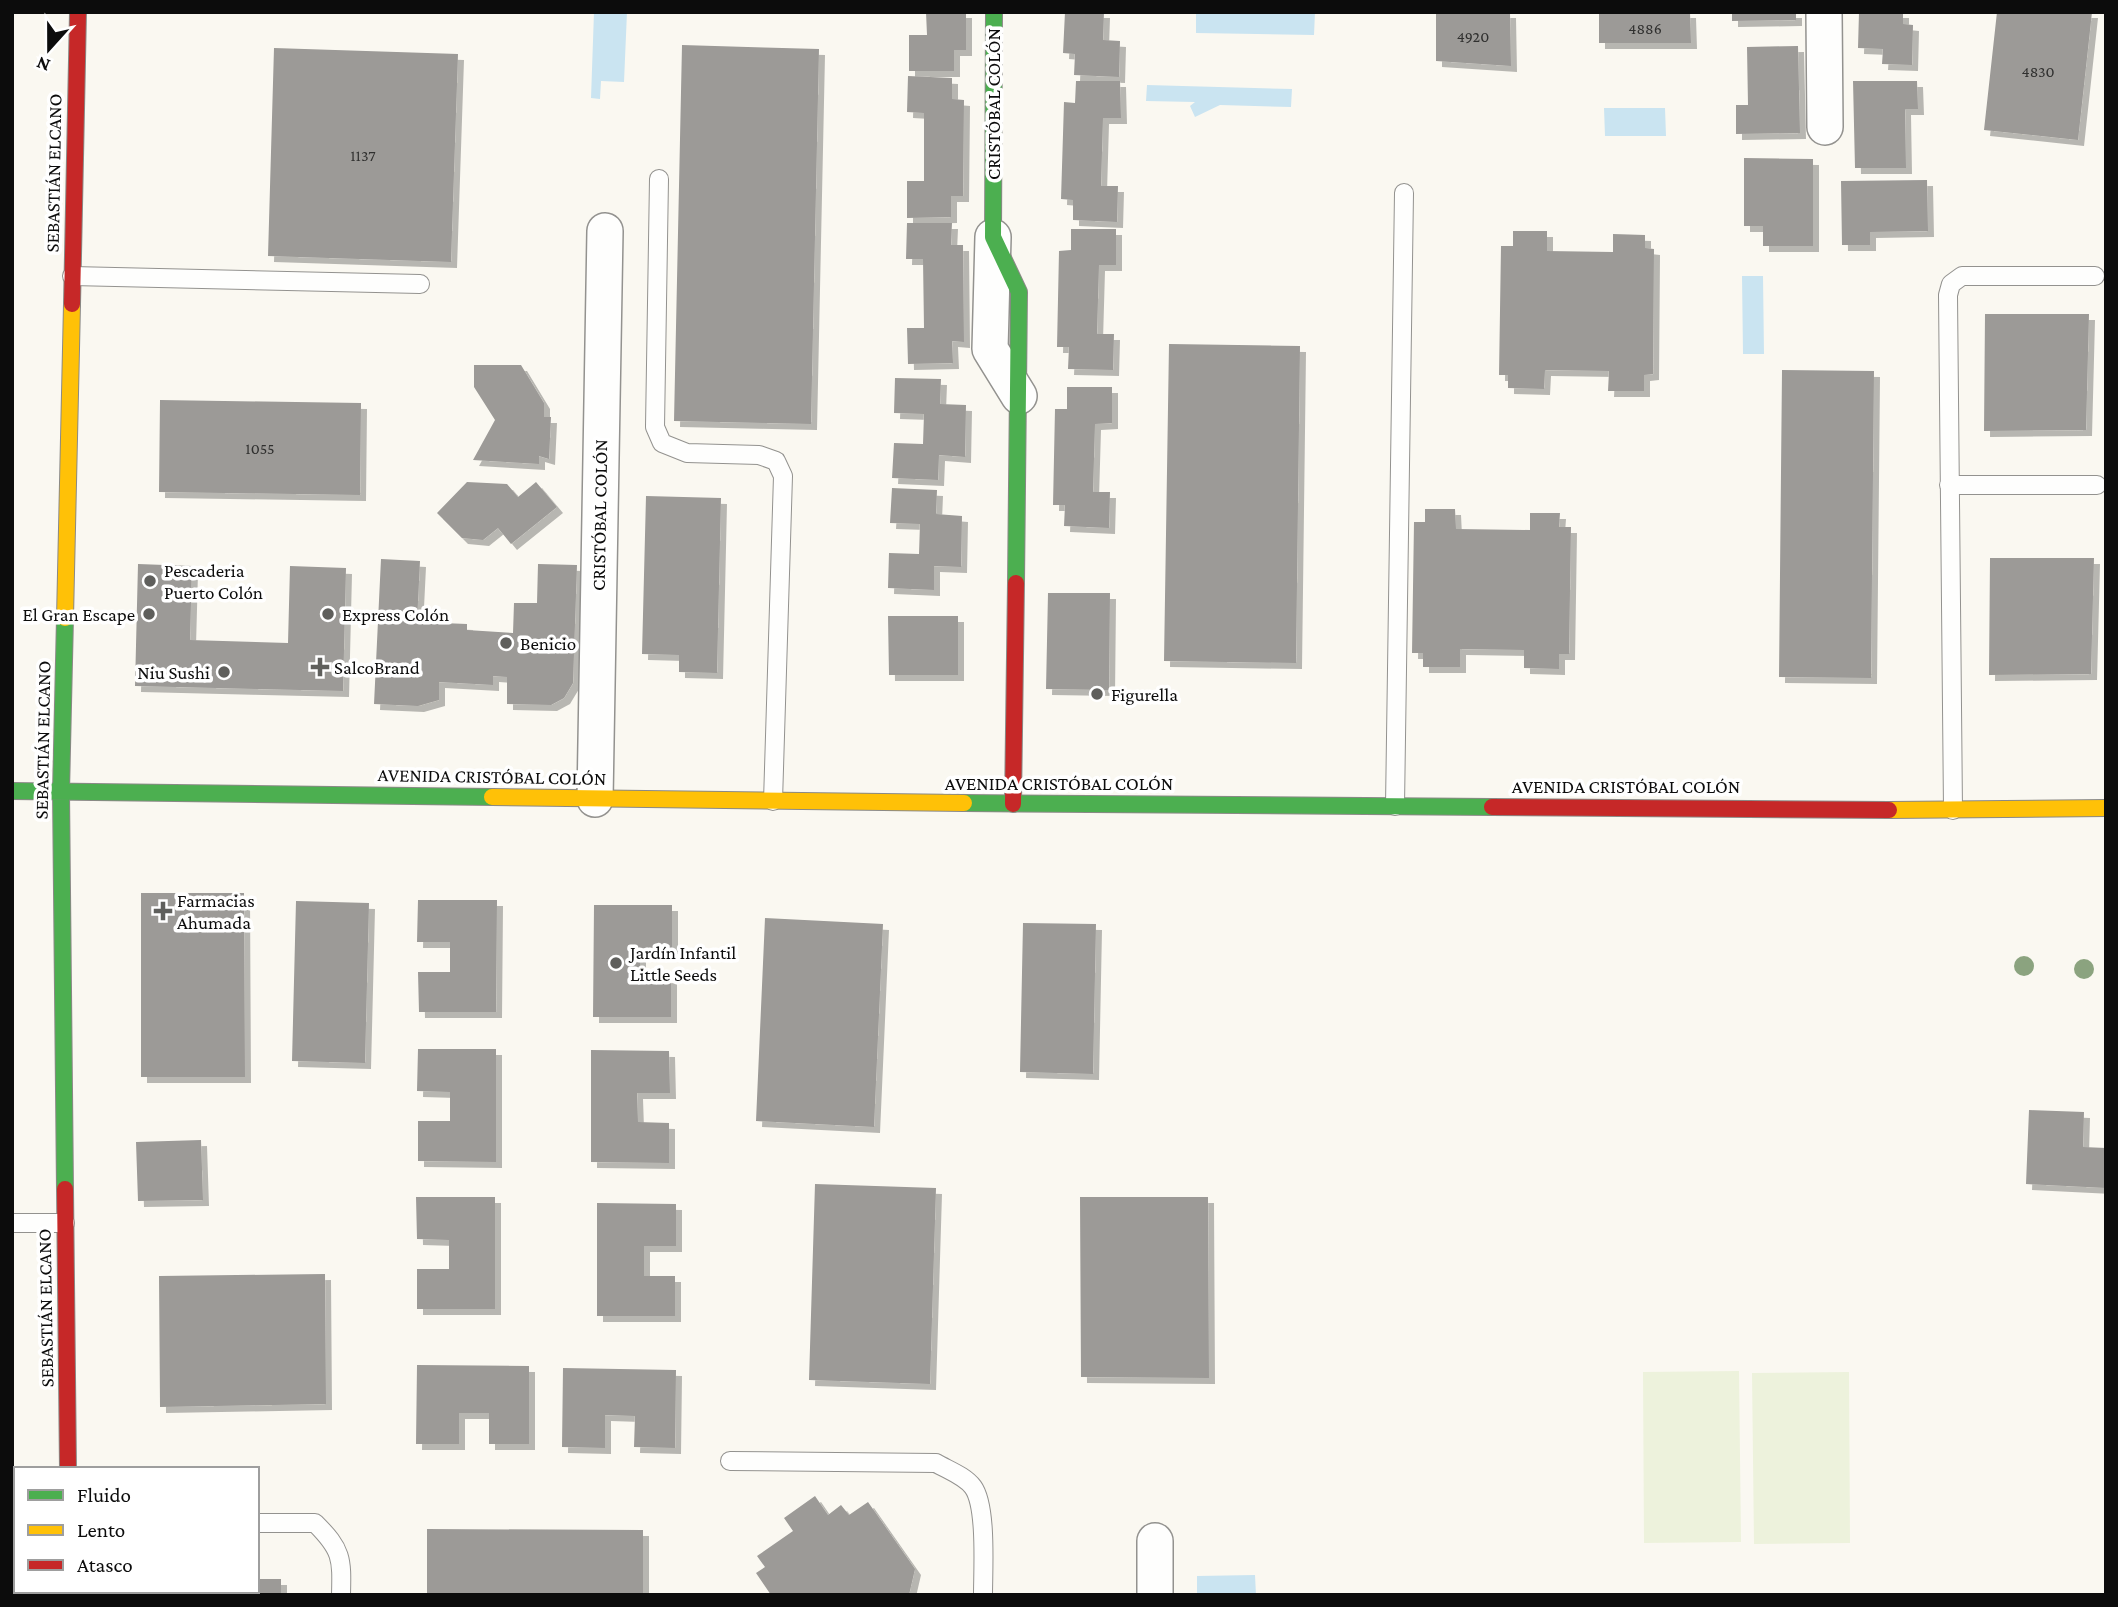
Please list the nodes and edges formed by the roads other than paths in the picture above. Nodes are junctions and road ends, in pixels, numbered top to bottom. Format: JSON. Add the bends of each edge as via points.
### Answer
{"nodes":[{"id":1,"x":78,"y":12,"type":"edge"},
{"id":2,"x":994,"y":12,"type":"edge"},
{"id":3,"x":1824,"y":12,"type":"edge"},
{"id":4,"x":1825,"y":127,"type":"dead end"},
{"id":5,"x":659,"y":179,"type":"dead end"},
{"id":6,"x":1404,"y":193,"type":"dead end"},
{"id":7,"x":606,"y":231,"type":"dead end"},
{"id":8,"x":993,"y":237,"type":"joint"},
{"id":9,"x":72,"y":276,"type":"junction"},
{"id":10,"x":2095,"y":276,"type":"dead end"},
{"id":11,"x":420,"y":284,"type":"dead end"},
{"id":12,"x":1018,"y":396,"type":"joint"},
{"id":13,"x":1950,"y":485,"type":"junction"},
{"id":14,"x":2097,"y":485,"type":"dead end"},
{"id":15,"x":12,"y":791,"type":"edge"},
{"id":16,"x":61,"y":792,"type":"junction"},
{"id":17,"x":595,"y":799,"type":"junction"},
{"id":18,"x":773,"y":801,"type":"junction"},
{"id":19,"x":1013,"y":804,"type":"junction"},
{"id":20,"x":1395,"y":806,"type":"junction"},
{"id":21,"x":2106,"y":808,"type":"edge"},
{"id":22,"x":1953,"y":810,"type":"junction"},
{"id":23,"x":12,"y":1223,"type":"edge"},
{"id":24,"x":65,"y":1223,"type":"junction"},
{"id":25,"x":730,"y":1461,"type":"dead end"},
{"id":26,"x":68,"y":1467,"type":"edge"},
{"id":27,"x":259,"y":1523,"type":"edge"},
{"id":28,"x":1154,"y":1541,"type":"dead end"},
{"id":29,"x":341,"y":1595,"type":"edge"},
{"id":30,"x":983,"y":1595,"type":"edge"},
{"id":31,"x":1155,"y":1595,"type":"edge"}],
"edges":[{"from":1,"to":9,"type":"street","name":"SEBASTIÁN ELCANO"},
{"from":2,"to":8,"type":"street","name":"CRISTÓBAL COLÓN"},
{"from":3,"to":4,"type":"street"},
{"from":5,"to":18,"type":"lane","via":[[655,427],[662,443],[676,450],[759,455],[776,461],[783,476]]},
{"from":6,"to":20,"type":"lane"},
{"from":7,"to":17,"type":"street","name":"CRISTÓBAL COLÓN"},
{"from":8,"to":12,"type":"street","name":"CRISTÓBAL COLÓN","via":[[990,349]]},
{"from":9,"to":11,"type":"lane"},
{"from":9,"to":16,"type":"street","name":"SEBASTIÁN ELCANO"},
{"from":10,"to":13,"type":"lane","via":[[1962,276],[1951,284]]},
{"from":12,"to":19,"type":"street","name":"CRISTÓBAL COLÓN"},
{"from":13,"to":14,"type":"lane"},
{"from":13,"to":22,"type":"lane"},
{"from":15,"to":16,"type":"street","name":"AVENIDA CRISTÓBAL COLÓN"},
{"from":16,"to":17,"type":"street","name":"AVENIDA CRISTÓBAL COLÓN"},
{"from":16,"to":24,"type":"street","name":"SEBASTIÁN ELCANO"},
{"from":17,"to":18,"type":"street","name":"AVENIDA CRISTÓBAL COLÓN"},
{"from":18,"to":19,"type":"street","name":"AVENIDA CRISTÓBAL COLÓN"},
{"from":19,"to":20,"type":"street","name":"AVENIDA CRISTÓBAL COLÓN"},
{"from":20,"to":22,"type":"street","name":"AVENIDA CRISTÓBAL COLÓN"},
{"from":21,"to":22,"type":"street","name":"AVENIDA CRISTÓBAL COLÓN"},
{"from":23,"to":24,"type":"lane"},
{"from":24,"to":26,"type":"street","name":"SEBASTIÁN ELCANO"},
{"from":25,"to":30,"type":"lane","via":[[936,1463],[973,1488],[981,1510]]},
{"from":27,"to":29,"type":"lane","via":[[315,1523],[333,1541],[342,1563]]},
{"from":28,"to":31,"type":"street"}]}
